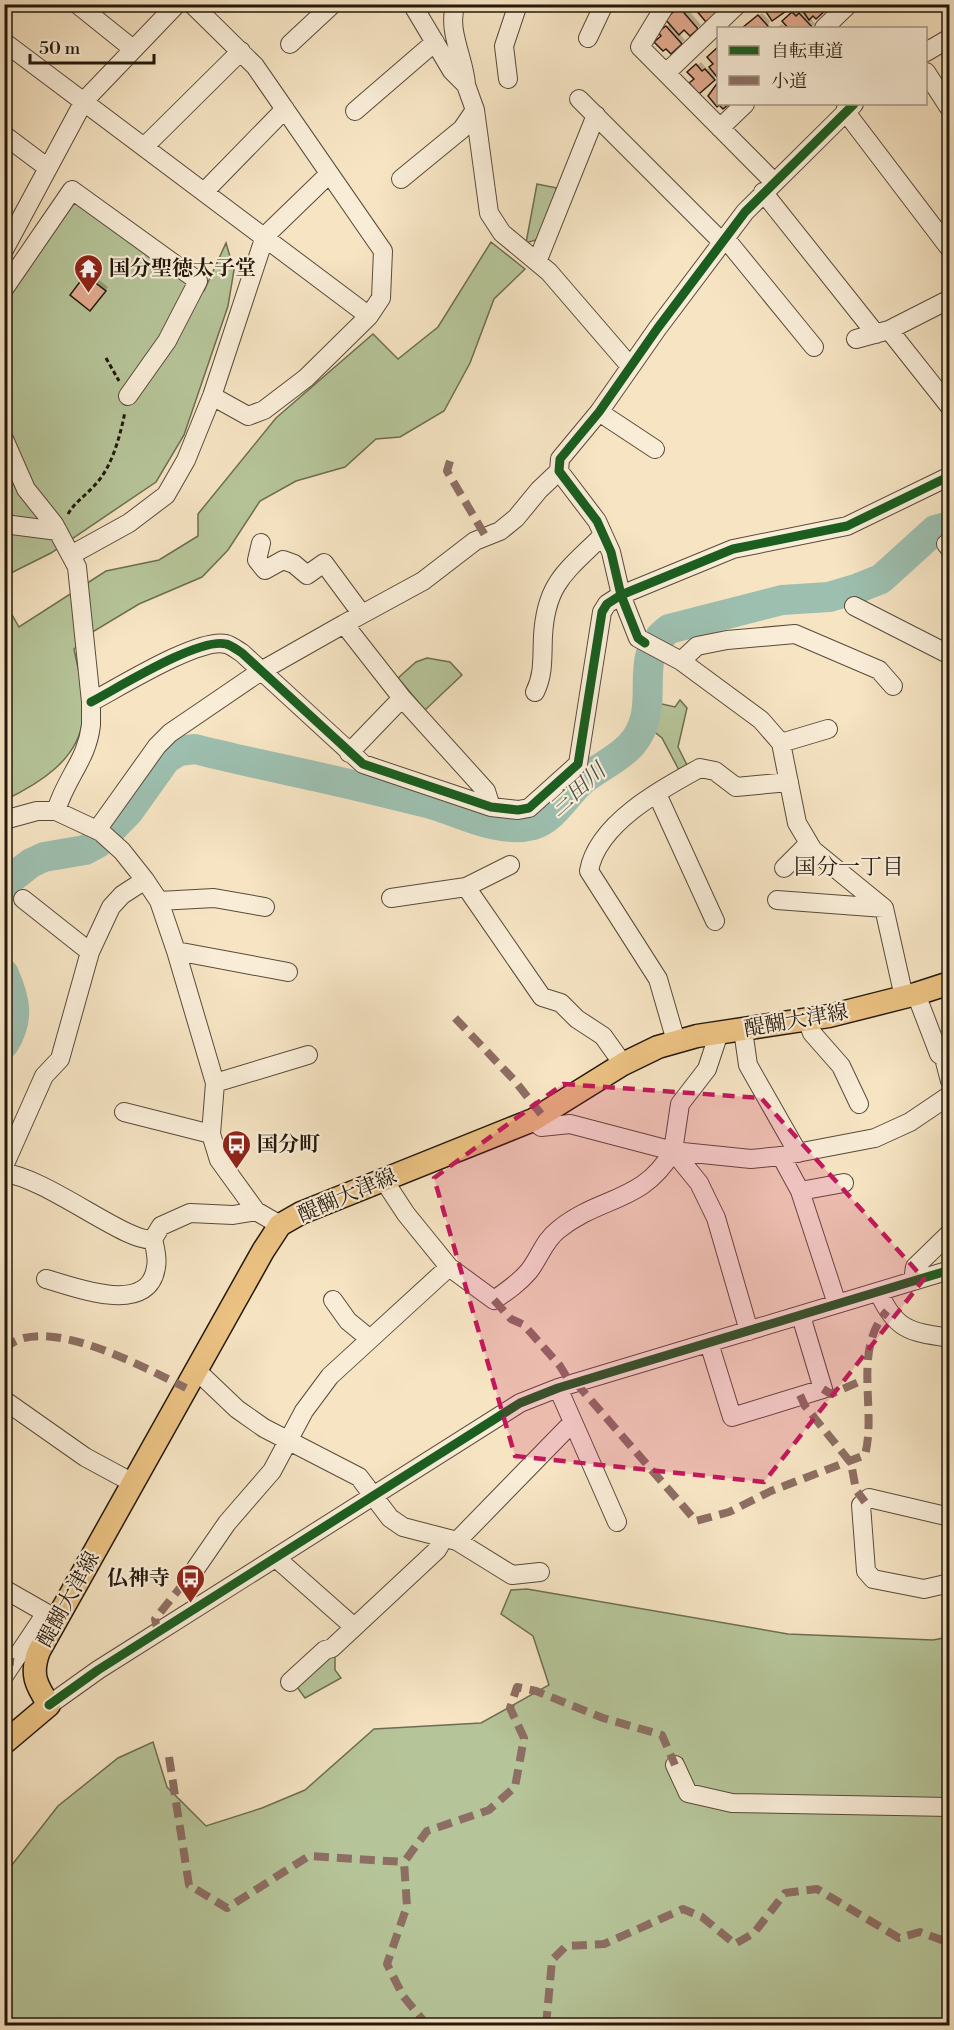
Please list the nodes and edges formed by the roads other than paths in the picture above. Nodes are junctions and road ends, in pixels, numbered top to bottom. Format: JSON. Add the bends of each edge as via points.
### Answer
{"nodes":[{"id":1,"x":77,"y":4,"type":"edge"},
{"id":2,"x":177,"y":4,"type":"edge"},
{"id":3,"x":192,"y":4,"type":"edge"},
{"id":4,"x":333,"y":4,"type":"edge"},
{"id":5,"x":411,"y":4,"type":"edge"},
{"id":6,"x":456,"y":4,"type":"edge"},
{"id":7,"x":518,"y":4,"type":"edge"},
{"id":8,"x":604,"y":4,"type":"edge"},
{"id":9,"x":666,"y":4,"type":"edge"},
{"id":10,"x":738,"y":4,"type":"edge"},
{"id":11,"x":849,"y":4,"type":"edge"},
{"id":12,"x":825,"y":27,"type":"edge"},
{"id":13,"x":588,"y":38,"type":"dead end"},
{"id":14,"x":950,"y":38,"type":"edge"},
{"id":15,"x":4,"y":42,"type":"edge"},
{"id":16,"x":435,"y":42,"type":"junction"},
{"id":17,"x":290,"y":44,"type":"dead end"},
{"id":18,"x":134,"y":49,"type":"junction"},
{"id":19,"x":241,"y":51,"type":"junction"},
{"id":20,"x":927,"y":51,"type":"edge"},
{"id":21,"x":666,"y":73,"type":"junction"},
{"id":22,"x":927,"y":74,"type":"edge"},
{"id":23,"x":508,"y":79,"type":"dead end"},
{"id":24,"x":466,"y":85,"type":"junction"},
{"id":25,"x":579,"y":99,"type":"dead end"},
{"id":26,"x":84,"y":100,"type":"junction"},
{"id":27,"x":744,"y":105,"type":"edge"},
{"id":28,"x":849,"y":107,"type":"edge"},
{"id":29,"x":285,"y":108,"type":"junction"},
{"id":30,"x":950,"y":109,"type":"edge"},
{"id":31,"x":475,"y":110,"type":"junction"},
{"id":32,"x":355,"y":111,"type":"dead end"},
{"id":33,"x":596,"y":116,"type":"junction"},
{"id":34,"x":720,"y":128,"type":"junction"},
{"id":35,"x":4,"y":135,"type":"edge"},
{"id":36,"x":145,"y":146,"type":"junction"},
{"id":37,"x":48,"y":168,"type":"junction"},
{"id":38,"x":329,"y":174,"type":"junction"},
{"id":39,"x":401,"y":179,"type":"dead end"},
{"id":40,"x":768,"y":186,"type":"junction"},
{"id":41,"x":206,"y":191,"type":"junction"},
{"id":42,"x":265,"y":236,"type":"junction"},
{"id":43,"x":724,"y":240,"type":"junction"},
{"id":44,"x":950,"y":249,"type":"edge"},
{"id":45,"x":4,"y":250,"type":"edge"},
{"id":46,"x":537,"y":262,"type":"junction"},
{"id":47,"x":4,"y":289,"type":"edge"},
{"id":48,"x":950,"y":299,"type":"edge"},
{"id":49,"x":369,"y":315,"type":"junction"},
{"id":50,"x":882,"y":332,"type":"junction"},
{"id":51,"x":856,"y":339,"type":"dead end"},
{"id":52,"x":814,"y":347,"type":"dead end"},
{"id":53,"x":630,"y":366,"type":"junction"},
{"id":54,"x":128,"y":396,"type":"road end"},
{"id":55,"x":212,"y":396,"type":"junction"},
{"id":56,"x":950,"y":407,"type":"edge"},
{"id":57,"x":599,"y":412,"type":"junction"},
{"id":58,"x":4,"y":440,"type":"edge"},
{"id":59,"x":655,"y":449,"type":"dead end"},
{"id":60,"x":560,"y":471,"type":"junction"},
{"id":61,"x":950,"y":476,"type":"edge"},
{"id":62,"x":4,"y":524,"type":"edge"},
{"id":63,"x":58,"y":531,"type":"junction"},
{"id":64,"x":603,"y":535,"type":"junction"},
{"id":65,"x":261,"y":543,"type":"dead end"},
{"id":66,"x":71,"y":555,"type":"junction"},
{"id":67,"x":621,"y":595,"type":"junction"},
{"id":68,"x":854,"y":606,"type":"dead end"},
{"id":69,"x":361,"y":613,"type":"junction"},
{"id":70,"x":344,"y":624,"type":"junction"},
{"id":71,"x":950,"y":655,"type":"edge"},
{"id":72,"x":681,"y":661,"type":"junction"},
{"id":73,"x":261,"y":671,"type":"junction"},
{"id":74,"x":893,"y":686,"type":"dead end"},
{"id":75,"x":535,"y":692,"type":"dead end"},
{"id":76,"x":402,"y":698,"type":"junction"},
{"id":77,"x":91,"y":702,"type":"junction"},
{"id":78,"x":828,"y":729,"type":"dead end"},
{"id":79,"x":781,"y":743,"type":"junction"},
{"id":80,"x":349,"y":753,"type":"junction"},
{"id":81,"x":788,"y":774,"type":"junction"},
{"id":82,"x":657,"y":794,"type":"junction"},
{"id":83,"x":491,"y":807,"type":"junction"},
{"id":84,"x":56,"y":811,"type":"junction"},
{"id":85,"x":4,"y":820,"type":"edge"},
{"id":86,"x":104,"y":834,"type":"junction"},
{"id":87,"x":809,"y":843,"type":"junction"},
{"id":88,"x":510,"y":865,"type":"dead end"},
{"id":89,"x":784,"y":868,"type":"dead end"},
{"id":90,"x":145,"y":879,"type":"junction"},
{"id":91,"x":466,"y":887,"type":"junction"},
{"id":92,"x":391,"y":898,"type":"dead end"},
{"id":93,"x":23,"y":899,"type":"dead end"},
{"id":94,"x":777,"y":900,"type":"dead end"},
{"id":95,"x":159,"y":901,"type":"junction"},
{"id":96,"x":265,"y":907,"type":"dead end"},
{"id":97,"x":884,"y":908,"type":"junction"},
{"id":98,"x":715,"y":921,"type":"dead end"},
{"id":99,"x":176,"y":951,"type":"junction"},
{"id":100,"x":90,"y":952,"type":"junction"},
{"id":101,"x":288,"y":972,"type":"dead end"},
{"id":102,"x":950,"y":983,"type":"edge"},
{"id":103,"x":910,"y":996,"type":"junction"},
{"id":104,"x":807,"y":1020,"type":"junction"},
{"id":105,"x":743,"y":1030,"type":"junction"},
{"id":106,"x":719,"y":1033,"type":"junction"},
{"id":107,"x":676,"y":1041,"type":"junction"},
{"id":108,"x":308,"y":1055,"type":"dead end"},
{"id":109,"x":623,"y":1064,"type":"junction"},
{"id":110,"x":950,"y":1081,"type":"edge"},
{"id":111,"x":215,"y":1083,"type":"junction"},
{"id":112,"x":950,"y":1095,"type":"edge"},
{"id":113,"x":859,"y":1104,"type":"dead end"},
{"id":114,"x":124,"y":1112,"type":"dead end"},
{"id":115,"x":533,"y":1120,"type":"junction"},
{"id":116,"x":211,"y":1134,"type":"junction"},
{"id":117,"x":673,"y":1151,"type":"junction"},
{"id":118,"x":790,"y":1154,"type":"junction"},
{"id":119,"x":4,"y":1166,"type":"edge"},
{"id":120,"x":4,"y":1173,"type":"edge"},
{"id":121,"x":383,"y":1179,"type":"junction"},
{"id":122,"x":844,"y":1183,"type":"dead end"},
{"id":123,"x":800,"y":1191,"type":"junction"},
{"id":124,"x":256,"y":1211,"type":"junction"},
{"id":125,"x":280,"y":1225,"type":"junction"},
{"id":126,"x":950,"y":1233,"type":"edge"},
{"id":127,"x":153,"y":1239,"type":"junction"},
{"id":128,"x":449,"y":1267,"type":"junction"},
{"id":129,"x":950,"y":1270,"type":"edge"},
{"id":130,"x":46,"y":1279,"type":"dead end"},
{"id":131,"x":913,"y":1281,"type":"junction"},
{"id":132,"x":879,"y":1293,"type":"junction"},
{"id":133,"x":333,"y":1300,"type":"dead end"},
{"id":134,"x":837,"y":1304,"type":"junction"},
{"id":135,"x":801,"y":1316,"type":"junction"},
{"id":136,"x":749,"y":1331,"type":"junction"},
{"id":137,"x":950,"y":1338,"type":"edge"},
{"id":138,"x":370,"y":1339,"type":"junction"},
{"id":139,"x":709,"y":1343,"type":"junction"},
{"id":140,"x":196,"y":1370,"type":"junction"},
{"id":141,"x":558,"y":1388,"type":"junction"},
{"id":142,"x":4,"y":1400,"type":"edge"},
{"id":143,"x":573,"y":1422,"type":"junction"},
{"id":144,"x":289,"y":1440,"type":"junction"},
{"id":145,"x":132,"y":1484,"type":"junction"},
{"id":146,"x":374,"y":1496,"type":"junction"},
{"id":147,"x":950,"y":1517,"type":"edge"},
{"id":148,"x":617,"y":1522,"type":"dead end"},
{"id":149,"x":451,"y":1540,"type":"junction"},
{"id":150,"x":276,"y":1558,"type":"junction"},
{"id":151,"x":196,"y":1569,"type":"dead end"},
{"id":152,"x":540,"y":1572,"type":"dead end"},
{"id":153,"x":950,"y":1583,"type":"edge"},
{"id":154,"x":4,"y":1589,"type":"edge"},
{"id":155,"x":51,"y":1616,"type":"junction"},
{"id":156,"x":354,"y":1627,"type":"junction"},
{"id":157,"x":4,"y":1676,"type":"edge"},
{"id":158,"x":290,"y":1682,"type":"dead end"},
{"id":159,"x":49,"y":1705,"type":"junction"},
{"id":160,"x":4,"y":1743,"type":"edge"},
{"id":161,"x":675,"y":1765,"type":"dead end"},
{"id":162,"x":950,"y":1807,"type":"edge"}],
"edges":[{"from":1,"to":18,"type":"street"},
{"from":2,"to":18,"type":"street"},
{"from":3,"to":19,"type":"street"},
{"from":4,"to":17,"type":"street"},
{"from":5,"to":16,"type":"street"},
{"from":6,"to":24,"type":"street","via":[[455,33]]},
{"from":7,"to":23,"type":"street","via":[[504,46]]},
{"from":8,"to":13,"type":"street"},
{"from":9,"to":21,"type":"street","via":[[640,47]]},
{"from":10,"to":21,"type":"street"},
{"from":11,"to":12,"type":"street"},
{"from":14,"to":20,"type":"street"},
{"from":15,"to":26,"type":"street"},
{"from":16,"to":24,"type":"street"},
{"from":16,"to":32,"type":"street"},
{"from":18,"to":26,"type":"street"},
{"from":19,"to":29,"type":"street"},
{"from":19,"to":36,"type":"street"},
{"from":21,"to":34,"type":"street"},
{"from":22,"to":30,"type":"street"},
{"from":24,"to":31,"type":"street"},
{"from":25,"to":33,"type":"street"},
{"from":26,"to":36,"type":"street"},
{"from":26,"to":37,"type":"street"},
{"from":27,"to":34,"type":"street"},
{"from":28,"to":40,"type":"street"},
{"from":28,"to":44,"type":"street"},
{"from":29,"to":38,"type":"street"},
{"from":29,"to":41,"type":"street"},
{"from":31,"to":39,"type":"street","via":[[462,129]]},
{"from":31,"to":46,"type":"street","via":[[489,213],[502,233]]},
{"from":33,"to":43,"type":"street"},
{"from":33,"to":46,"type":"street"},
{"from":34,"to":40,"type":"street"},
{"from":35,"to":37,"type":"street"},
{"from":36,"to":41,"type":"street"},
{"from":37,"to":45,"type":"street"},
{"from":38,"to":42,"type":"street"},
{"from":38,"to":49,"type":"street","via":[[383,251],[381,298]]},
{"from":40,"to":43,"type":"street"},
{"from":40,"to":50,"type":"street"},
{"from":41,"to":42,"type":"street"},
{"from":42,"to":49,"type":"street"},
{"from":42,"to":55,"type":"street"},
{"from":43,"to":52,"type":"street"},
{"from":43,"to":53,"type":"street"},
{"from":46,"to":53,"type":"street"},
{"from":47,"to":54,"type":"street","via":[[72,190],[198,281],[167,341]]},
{"from":48,"to":50,"type":"street"},
{"from":49,"to":55,"type":"street","via":[[306,378],[264,410],[248,416]]},
{"from":50,"to":51,"type":"street"},
{"from":50,"to":56,"type":"street"},
{"from":53,"to":57,"type":"street"},
{"from":55,"to":66,"type":"street","via":[[186,460],[166,495],[129,523]]},
{"from":57,"to":59,"type":"street"},
{"from":57,"to":60,"type":"street","via":[[560,459]]},
{"from":58,"to":63,"type":"street","via":[[26,489]]},
{"from":60,"to":64,"type":"street"},
{"from":60,"to":69,"type":"street","via":[[500,531],[475,541],[423,581]]},
{"from":61,"to":67,"type":"street","via":[[846,526],[733,549]]},
{"from":62,"to":63,"type":"street"},
{"from":63,"to":66,"type":"street"},
{"from":64,"to":67,"type":"street"},
{"from":64,"to":75,"type":"street","via":[[556,580],[547,599],[541,679]]},
{"from":65,"to":69,"type":"street","via":[[257,560],[265,570],[283,560],[307,575],[324,562]]},
{"from":66,"to":77,"type":"street","via":[[80,586]]},
{"from":67,"to":72,"type":"street","via":[[638,638]]},
{"from":67,"to":83,"type":"street","via":[[602,612],[578,764],[529,808]]},
{"from":68,"to":71,"type":"street"},
{"from":69,"to":70,"type":"street"},
{"from":70,"to":73,"type":"street"},
{"from":70,"to":76,"type":"street"},
{"from":72,"to":74,"type":"street","via":[[697,646],[795,634],[879,670]]},
{"from":72,"to":79,"type":"street","via":[[761,720]]},
{"from":73,"to":77,"type":"street","via":[[225,644],[207,644],[188,650]]},
{"from":73,"to":80,"type":"street"},
{"from":73,"to":86,"type":"street","via":[[157,746]]},
{"from":76,"to":80,"type":"street"},
{"from":76,"to":83,"type":"street","via":[[486,791]]},
{"from":77,"to":84,"type":"street","via":[[88,747]]},
{"from":78,"to":79,"type":"street"},
{"from":79,"to":81,"type":"street"},
{"from":80,"to":83,"type":"street","via":[[378,771]]},
{"from":81,"to":82,"type":"street","via":[[735,787],[715,771],[700,768]]},
{"from":81,"to":87,"type":"street","via":[[797,823]]},
{"from":82,"to":98,"type":"street"},
{"from":82,"to":107,"type":"street","via":[[619,820],[591,859],[589,871],[658,979]]},
{"from":84,"to":85,"type":"street","via":[[37,811]]},
{"from":84,"to":86,"type":"street"},
{"from":86,"to":90,"type":"street"},
{"from":87,"to":89,"type":"street"},
{"from":87,"to":97,"type":"street"},
{"from":88,"to":91,"type":"street"},
{"from":90,"to":95,"type":"street"},
{"from":90,"to":100,"type":"street","via":[[111,907]]},
{"from":91,"to":92,"type":"street"},
{"from":91,"to":109,"type":"street","via":[[542,997],[561,1003],[603,1036]]},
{"from":93,"to":100,"type":"street"},
{"from":94,"to":97,"type":"street"},
{"from":95,"to":96,"type":"street","via":[[214,898]]},
{"from":95,"to":99,"type":"street"},
{"from":97,"to":103,"type":"street"},
{"from":99,"to":101,"type":"street"},
{"from":99,"to":111,"type":"street"},
{"from":100,"to":119,"type":"street","via":[[60,1059],[44,1076]]},
{"from":102,"to":103,"type":"main road","name":"醍醐大津線"},
{"from":103,"to":104,"type":"main road","name":"醍醐大津線"},
{"from":103,"to":110,"type":"street","via":[[944,1058]]},
{"from":104,"to":105,"type":"main road","name":"醍醐大津線"},
{"from":104,"to":113,"type":"street","via":[[812,1033],[841,1065]]},
{"from":105,"to":106,"type":"main road","name":"醍醐大津線"},
{"from":105,"to":118,"type":"street","via":[[748,1065]]},
{"from":106,"to":107,"type":"main road","name":"醍醐大津線"},
{"from":106,"to":117,"type":"street","via":[[707,1069],[680,1104]]},
{"from":107,"to":109,"type":"main road","name":"醍醐大津線"},
{"from":108,"to":111,"type":"street"},
{"from":109,"to":115,"type":"main road","name":"醍醐大津線"},
{"from":111,"to":116,"type":"street"},
{"from":112,"to":118,"type":"street","via":[[910,1122],[874,1138]]},
{"from":114,"to":116,"type":"street"},
{"from":115,"to":117,"type":"street","via":[[540,1127],[570,1124]]},
{"from":115,"to":121,"type":"main road","name":"醍醐大津線"},
{"from":116,"to":124,"type":"street","via":[[219,1160]]},
{"from":117,"to":118,"type":"street","via":[[751,1159]]},
{"from":117,"to":128,"type":"street","via":[[652,1179],[637,1190],[578,1215],[556,1231],[530,1269],[494,1300]]},
{"from":117,"to":136,"type":"street","via":[[699,1183],[716,1218]]},
{"from":118,"to":123,"type":"street"},
{"from":120,"to":127,"type":"street","via":[[36,1181],[125,1233]]},
{"from":121,"to":125,"type":"main road","name":"醍醐大津線"},
{"from":121,"to":128,"type":"street"},
{"from":122,"to":123,"type":"street"},
{"from":123,"to":134,"type":"street"},
{"from":124,"to":125,"type":"street"},
{"from":124,"to":127,"type":"street","via":[[233,1215],[190,1213],[161,1226]]},
{"from":125,"to":140,"type":"main road","name":"醍醐大津線"},
{"from":126,"to":131,"type":"street","via":[[915,1267]]},
{"from":127,"to":130,"type":"street","via":[[155,1273],[149,1283],[126,1296],[111,1296]]},
{"from":128,"to":138,"type":"street"},
{"from":129,"to":131,"type":"street"},
{"from":131,"to":132,"type":"street"},
{"from":132,"to":134,"type":"street"},
{"from":132,"to":137,"type":"street","via":[[896,1322],[914,1333]]},
{"from":133,"to":138,"type":"street","via":[[348,1321]]},
{"from":134,"to":135,"type":"street"},
{"from":135,"to":136,"type":"street"},
{"from":135,"to":139,"type":"street","via":[[823,1389],[732,1417]]},
{"from":136,"to":139,"type":"street"},
{"from":138,"to":144,"type":"street","via":[[330,1376],[304,1411]]},
{"from":139,"to":141,"type":"street"},
{"from":140,"to":144,"type":"street","via":[[237,1409]]},
{"from":140,"to":145,"type":"main road","name":"醍醐大津線"},
{"from":141,"to":143,"type":"street"},
{"from":141,"to":146,"type":"street","via":[[487,1422]]},
{"from":142,"to":145,"type":"street","via":[[85,1457]]},
{"from":143,"to":148,"type":"street"},
{"from":143,"to":149,"type":"street"},
{"from":144,"to":146,"type":"street","via":[[359,1477]]},
{"from":144,"to":151,"type":"street","via":[[272,1471],[227,1523]]},
{"from":145,"to":155,"type":"main road","name":"醍醐大津線"},
{"from":146,"to":149,"type":"street","via":[[390,1518],[403,1527]]},
{"from":146,"to":150,"type":"street"},
{"from":147,"to":153,"type":"street","via":[[869,1498],[861,1505],[867,1571],[873,1580],[924,1590]]},
{"from":149,"to":152,"type":"street","via":[[512,1575]]},
{"from":149,"to":156,"type":"street"},
{"from":150,"to":156,"type":"street"},
{"from":150,"to":159,"type":"street"},
{"from":154,"to":155,"type":"street"},
{"from":155,"to":157,"type":"street"},
{"from":155,"to":159,"type":"main road","name":"醍醐大津線","via":[[33,1667],[37,1688]]},
{"from":156,"to":158,"type":"street"},
{"from":159,"to":160,"type":"main road"},
{"from":161,"to":162,"type":"street","via":[[688,1793],[732,1803]]}]}
